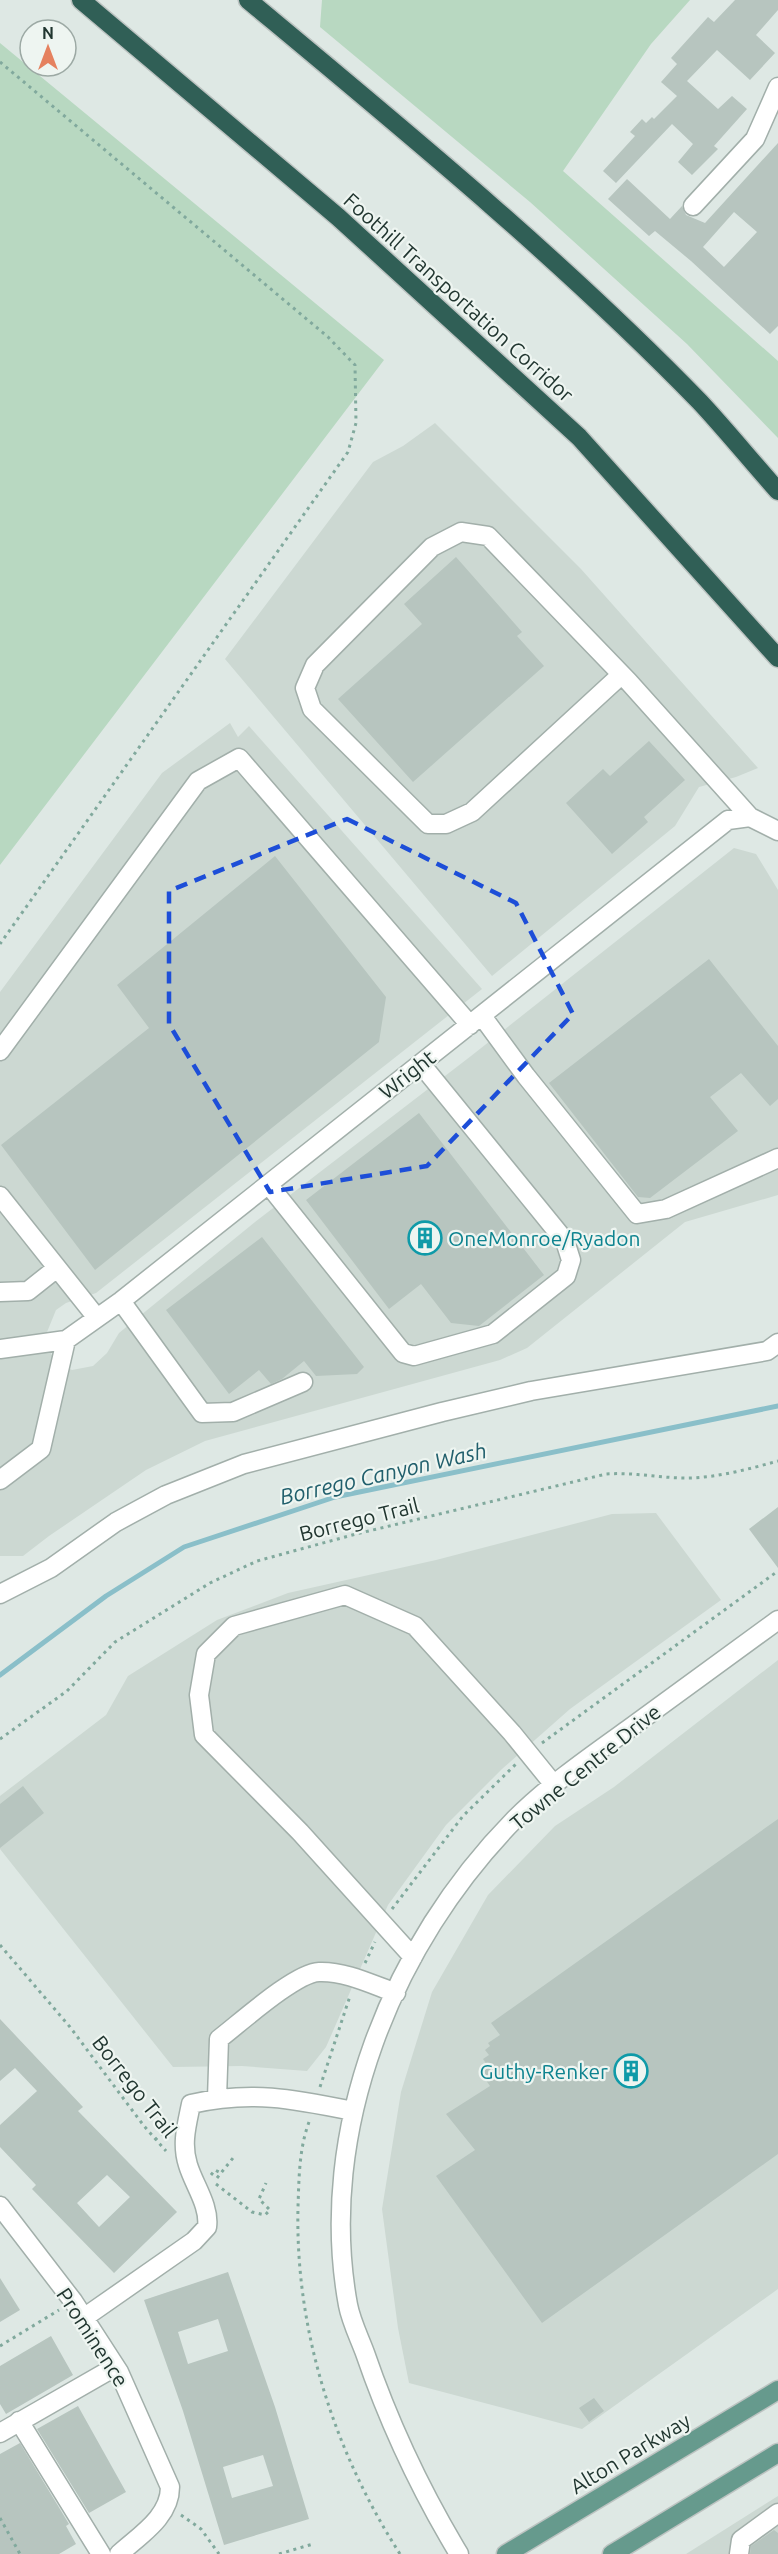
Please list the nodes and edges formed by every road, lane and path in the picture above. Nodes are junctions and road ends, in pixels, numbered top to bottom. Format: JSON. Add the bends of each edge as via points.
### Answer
{"nodes":[{"id":1,"x":81,"y":0,"type":"edge"},
{"id":2,"x":248,"y":0,"type":"edge"},
{"id":3,"x":0,"y":62,"type":"edge"},
{"id":4,"x":778,"y":87,"type":"edge"},
{"id":5,"x":693,"y":206,"type":"dead end"},
{"id":6,"x":700,"y":403,"type":"junction"},
{"id":7,"x":778,"y":474,"type":"edge"},
{"id":8,"x":778,"y":491,"type":"edge"},
{"id":9,"x":778,"y":658,"type":"edge"},
{"id":10,"x":621,"y":675,"type":"junction"},
{"id":11,"x":750,"y":818,"type":"junction"},
{"id":12,"x":778,"y":831,"type":"edge"},
{"id":13,"x":0,"y":944,"type":"edge"},
{"id":14,"x":476,"y":1020,"type":"junction"},
{"id":15,"x":0,"y":1051,"type":"edge"},
{"id":16,"x":421,"y":1064,"type":"junction"},
{"id":17,"x":778,"y":1158,"type":"edge"},
{"id":18,"x":268,"y":1184,"type":"junction"},
{"id":19,"x":0,"y":1196,"type":"edge"},
{"id":20,"x":57,"y":1268,"type":"junction"},
{"id":21,"x":0,"y":1292,"type":"edge"},
{"id":22,"x":121,"y":1301,"type":"junction"},
{"id":23,"x":97,"y":1318,"type":"junction"},
{"id":24,"x":66,"y":1340,"type":"junction"},
{"id":25,"x":778,"y":1343,"type":"edge"},
{"id":26,"x":0,"y":1348,"type":"edge"},
{"id":27,"x":303,"y":1382,"type":"dead end"},
{"id":28,"x":778,"y":1461,"type":"edge"},
{"id":29,"x":0,"y":1480,"type":"edge"},
{"id":30,"x":0,"y":1594,"type":"edge"},
{"id":31,"x":778,"y":1620,"type":"edge"},
{"id":32,"x":0,"y":1738,"type":"edge"},
{"id":33,"x":555,"y":1786,"type":"junction"},
{"id":34,"x":0,"y":1945,"type":"edge"},
{"id":35,"x":413,"y":1957,"type":"junction"},
{"id":36,"x":396,"y":1993,"type":"junction"},
{"id":37,"x":217,"y":2098,"type":"junction"},
{"id":38,"x":353,"y":2111,"type":"junction"},
{"id":39,"x":167,"y":2129,"type":"dead end"},
{"id":40,"x":155,"y":2140,"type":"junction"},
{"id":41,"x":302,"y":2142,"type":"dead end"},
{"id":42,"x":233,"y":2158,"type":"dead end"},
{"id":43,"x":187,"y":2163,"type":"junction"},
{"id":44,"x":221,"y":2173,"type":"junction"},
{"id":45,"x":209,"y":2178,"type":"junction"},
{"id":46,"x":217,"y":2178,"type":"dead end"},
{"id":47,"x":266,"y":2183,"type":"dead end"},
{"id":48,"x":0,"y":2206,"type":"edge"},
{"id":49,"x":73,"y":2301,"type":"junction"},
{"id":50,"x":85,"y":2318,"type":"junction"},
{"id":51,"x":0,"y":2346,"type":"edge"},
{"id":52,"x":115,"y":2367,"type":"junction"},
{"id":53,"x":778,"y":2390,"type":"edge"},
{"id":54,"x":20,"y":2421,"type":"junction"},
{"id":55,"x":0,"y":2433,"type":"edge"},
{"id":56,"x":778,"y":2453,"type":"edge"},
{"id":57,"x":166,"y":2509,"type":"junction"},
{"id":58,"x":778,"y":2513,"type":"edge"},
{"id":59,"x":0,"y":2518,"type":"edge"},
{"id":60,"x":313,"y":2544,"type":"dead end"},
{"id":61,"x":130,"y":2550,"type":"edge"},
{"id":62,"x":20,"y":2554,"type":"edge"},
{"id":63,"x":102,"y":2554,"type":"edge"},
{"id":64,"x":219,"y":2554,"type":"edge"},
{"id":65,"x":279,"y":2554,"type":"edge"},
{"id":66,"x":400,"y":2554,"type":"edge"},
{"id":67,"x":459,"y":2554,"type":"edge"},
{"id":68,"x":506,"y":2554,"type":"edge"},
{"id":69,"x":612,"y":2554,"type":"edge"},
{"id":70,"x":739,"y":2554,"type":"edge"}],
"edges":[{"from":1,"to":9,"type":"highway","name":"Foothill Transportation Corridor","via":[[338,217],[579,437]]},
{"from":2,"to":6,"type":"highway","via":[[433,154],[594,300]]},
{"from":3,"to":13,"type":"path","via":[[328,337],[355,365],[356,423],[348,452]]},
{"from":4,"to":5,"type":"street","via":[[755,139]]},
{"from":6,"to":7,"type":"highway"},
{"from":6,"to":8,"type":"highway"},
{"from":10,"to":10,"type":"street","via":[[488,536],[461,532],[432,548],[315,665],[305,688],[312,709],[428,824],[446,824],[472,812]]},
{"from":10,"to":11,"type":"street"},
{"from":11,"to":12,"type":"street"},
{"from":11,"to":14,"type":"street","name":"Wright","via":[[728,820]]},
{"from":14,"to":15,"type":"street","via":[[239,758],[198,781]]},
{"from":14,"to":16,"type":"street","name":"Wright"},
{"from":14,"to":17,"type":"street","via":[[638,1214],[666,1209]]},
{"from":16,"to":18,"type":"street","name":"Wright"},
{"from":16,"to":18,"type":"street","via":[[565,1241],[571,1260],[566,1276],[493,1334],[414,1356],[403,1353]]},
{"from":18,"to":22,"type":"street","name":"Wright"},
{"from":19,"to":20,"type":"street"},
{"from":20,"to":21,"type":"street","via":[[28,1291]]},
{"from":20,"to":23,"type":"street"},
{"from":22,"to":23,"type":"street","name":"Wright"},
{"from":22,"to":27,"type":"street","via":[[202,1413],[233,1412]]},
{"from":23,"to":24,"type":"street","name":"Wright"},
{"from":24,"to":26,"type":"street"},
{"from":24,"to":29,"type":"street","via":[[41,1449]]},
{"from":25,"to":30,"type":"street","via":[[767,1351],[509,1396],[244,1464],[166,1495],[116,1521],[51,1568]]},
{"from":28,"to":32,"type":"path","name":"Borrego Trail","via":[[686,1478],[636,1472],[606,1474],[257,1561],[210,1582],[115,1642],[67,1691]]},
{"from":31,"to":33,"type":"street","name":"Towne Centre Drive"},
{"from":33,"to":35,"type":"street","name":"Towne Centre Drive","via":[[516,1819],[473,1865]]},
{"from":33,"to":35,"type":"street","via":[[415,1626],[345,1595],[234,1626],[206,1654],[199,1695],[204,1735],[300,1832]]},
{"from":34,"to":40,"type":"path","name":"Borrego Trail","via":[[70,2027]]},
{"from":35,"to":36,"type":"street","name":"Towne Centre Drive"},
{"from":36,"to":37,"type":"street","via":[[337,1973],[316,1972],[289,1985],[219,2039]]},
{"from":36,"to":38,"type":"street","name":"Towne Centre Drive"},
{"from":37,"to":38,"type":"street","via":[[254,2095]]},
{"from":37,"to":43,"type":"street","via":[[191,2104],[184,2137]]},
{"from":38,"to":67,"type":"street","name":"Towne Centre Drive","via":[[345,2152],[341,2239],[348,2307],[377,2391],[427,2501]]},
{"from":39,"to":40,"type":"path"},
{"from":40,"to":43,"type":"path","name":"Borrego Trail","via":[[169,2154]]},
{"from":41,"to":66,"type":"path","via":[[297,2234],[309,2338],[321,2385],[350,2463]]},
{"from":42,"to":44,"type":"path"},
{"from":43,"to":45,"type":"path","name":"Borrego Trail"},
{"from":43,"to":50,"type":"street","via":[[206,2209],[207,2228]]},
{"from":44,"to":45,"type":"path","via":[[215,2170]]},
{"from":44,"to":46,"type":"path"},
{"from":45,"to":47,"type":"path","name":"Borrego Trail","via":[[260,2215],[270,2210],[259,2199]]},
{"from":48,"to":49,"type":"street","name":"Prominence"},
{"from":49,"to":50,"type":"street","name":"Prominence"},
{"from":49,"to":51,"type":"path"},
{"from":50,"to":52,"type":"street","name":"Prominence"},
{"from":52,"to":54,"type":"street"},
{"from":52,"to":57,"type":"street","name":"Prominence","via":[[170,2487]]},
{"from":53,"to":68,"type":"main road","name":"Alton Parkway"},
{"from":54,"to":55,"type":"street"},
{"from":54,"to":63,"type":"street"},
{"from":56,"to":69,"type":"main road"},
{"from":57,"to":61,"type":"street"},
{"from":57,"to":64,"type":"path","via":[[201,2529]]},
{"from":58,"to":70,"type":"street","via":[[741,2540]]},
{"from":59,"to":62,"type":"path"},
{"from":60,"to":65,"type":"path"}]}
